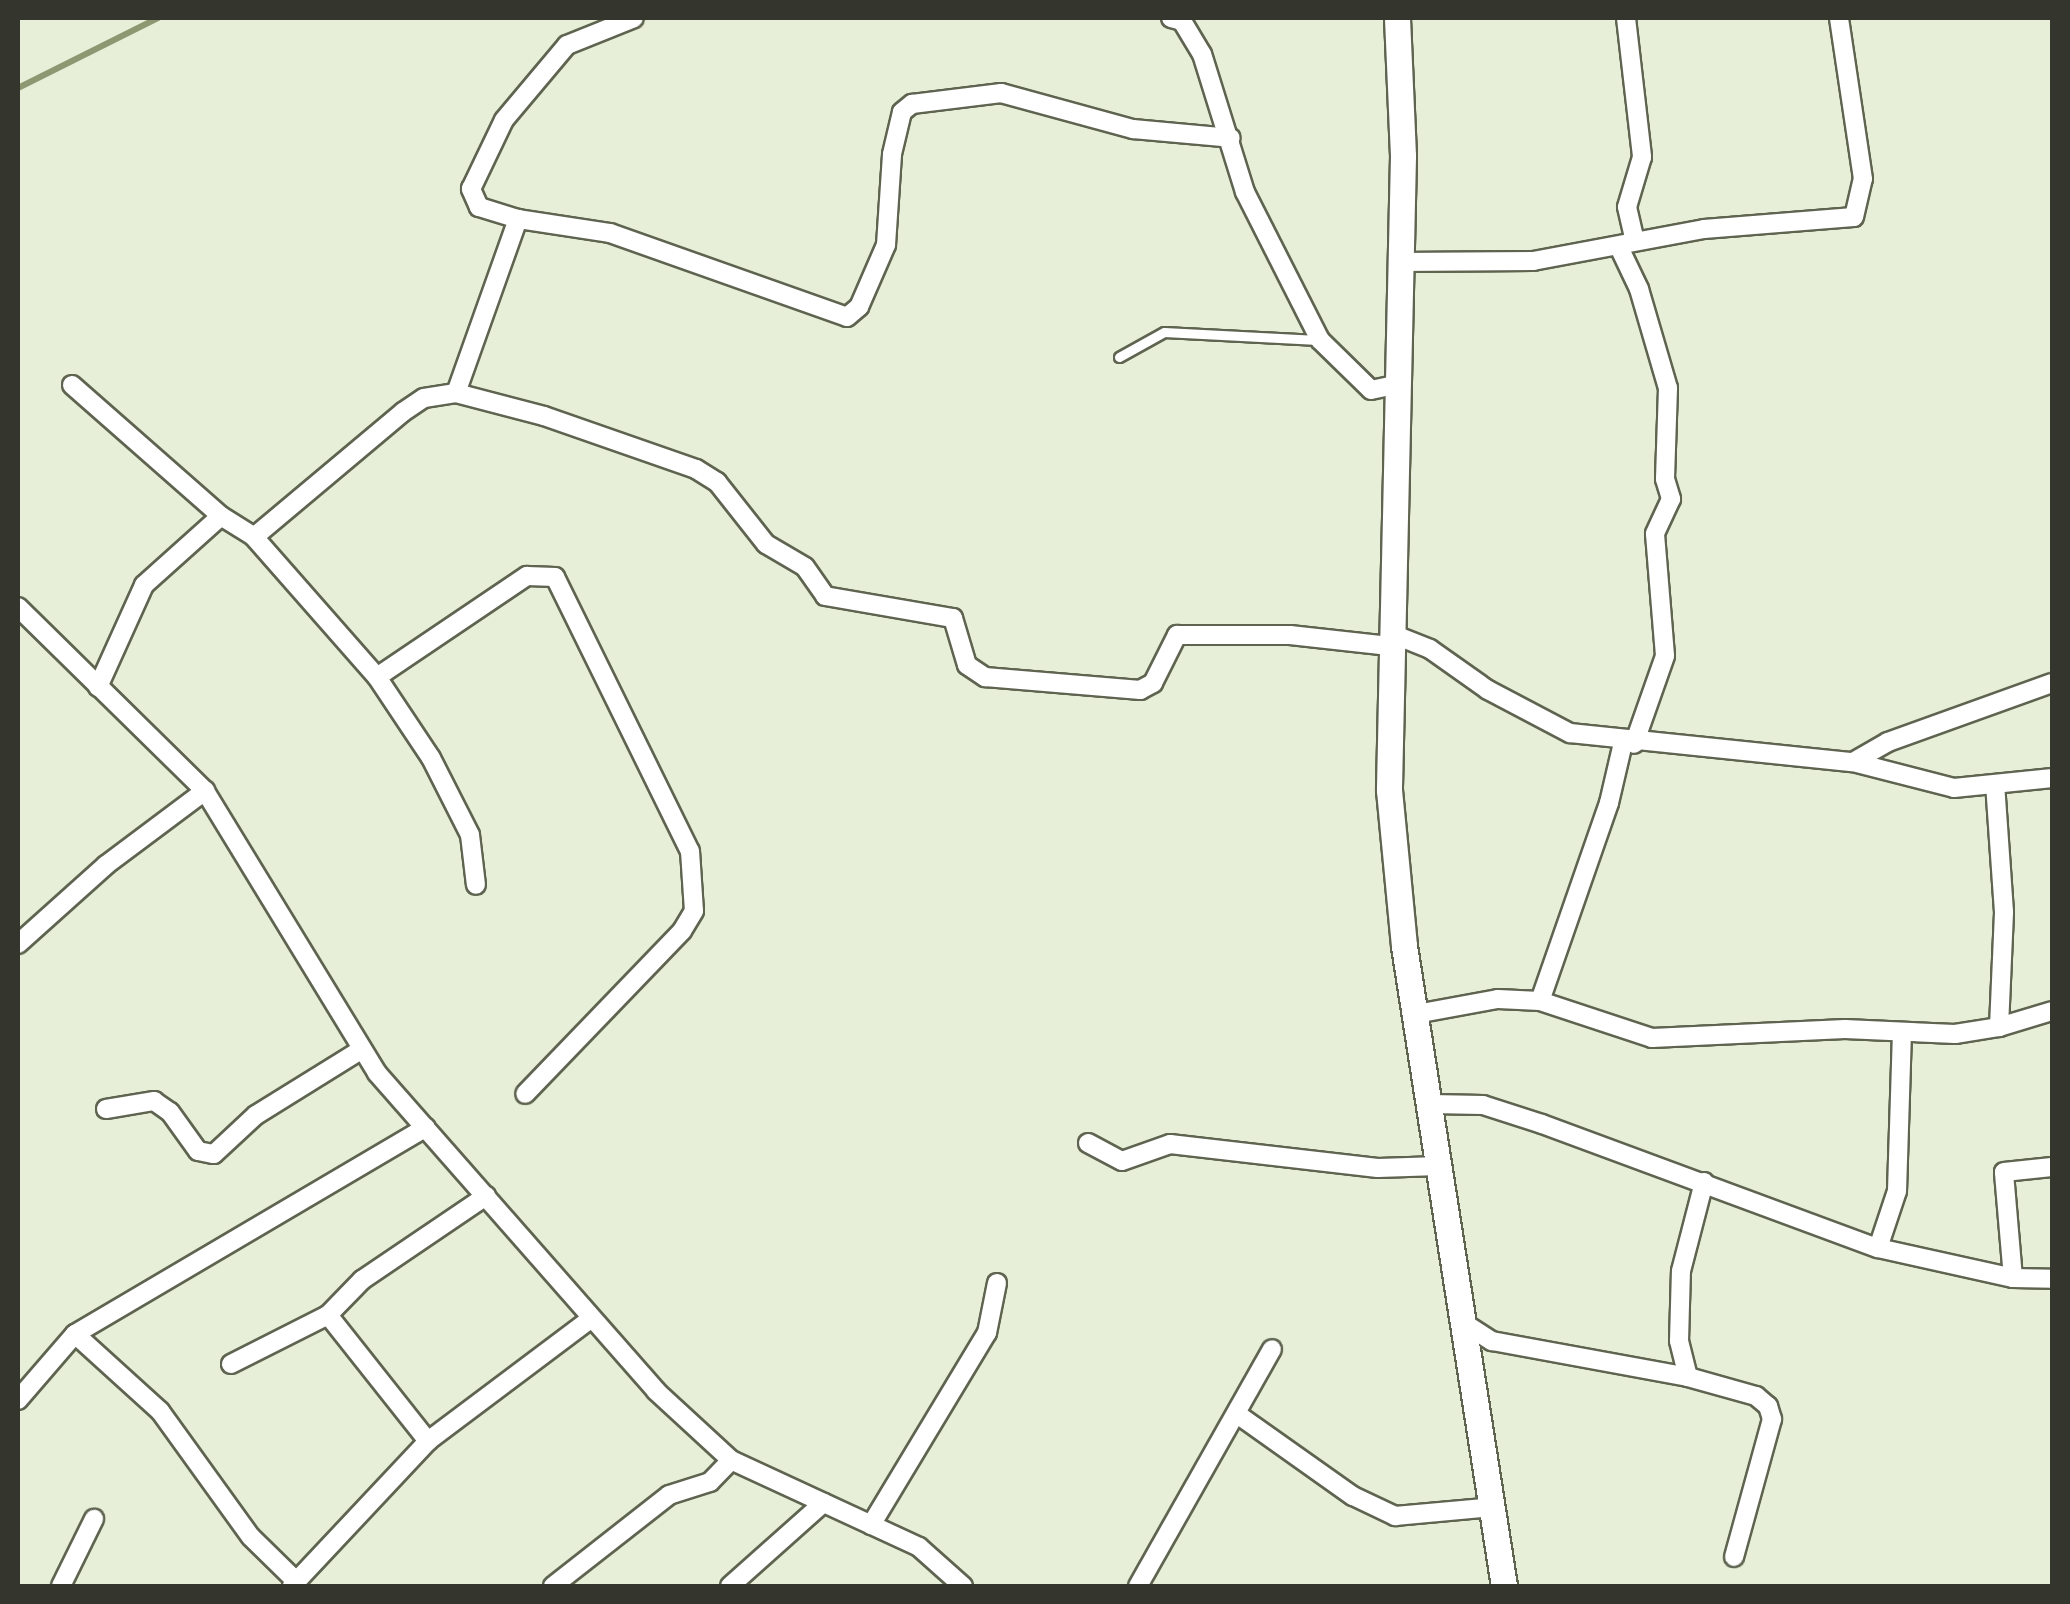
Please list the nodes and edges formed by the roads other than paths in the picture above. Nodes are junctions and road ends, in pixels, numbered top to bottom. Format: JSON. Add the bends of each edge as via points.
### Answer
{"nodes":[{"id":1,"x":634,"y":18,"type":"edge"},
{"id":2,"x":1172,"y":18,"type":"edge"},
{"id":3,"x":1397,"y":18,"type":"edge"},
{"id":4,"x":1626,"y":18,"type":"edge"},
{"id":5,"x":1838,"y":18,"type":"edge"},
{"id":6,"x":1231,"y":138,"type":"junction"},
{"id":7,"x":518,"y":219,"type":"junction"},
{"id":8,"x":1627,"y":244,"type":"junction"},
{"id":9,"x":1399,"y":262,"type":"junction"},
{"id":10,"x":1320,"y":340,"type":"junction"},
{"id":11,"x":1119,"y":357,"type":"dead end"},
{"id":12,"x":1394,"y":384,"type":"junction"},
{"id":13,"x":72,"y":385,"type":"dead end"},
{"id":14,"x":456,"y":393,"type":"junction"},
{"id":15,"x":221,"y":516,"type":"junction"},
{"id":16,"x":254,"y":537,"type":"junction"},
{"id":17,"x":18,"y":607,"type":"edge"},
{"id":18,"x":1389,"y":640,"type":"junction"},
{"id":19,"x":377,"y":678,"type":"junction"},
{"id":20,"x":2052,"y":682,"type":"edge"},
{"id":21,"x":98,"y":687,"type":"junction"},
{"id":22,"x":1628,"y":743,"type":"junction"},
{"id":23,"x":1853,"y":762,"type":"junction"},
{"id":24,"x":2052,"y":778,"type":"edge"},
{"id":25,"x":1994,"y":784,"type":"junction"},
{"id":26,"x":205,"y":791,"type":"junction"},
{"id":27,"x":476,"y":885,"type":"dead end"},
{"id":28,"x":18,"y":944,"type":"edge"},
{"id":29,"x":1540,"y":1001,"type":"junction"},
{"id":30,"x":2052,"y":1011,"type":"edge"},
{"id":31,"x":1416,"y":1014,"type":"junction"},
{"id":32,"x":1999,"y":1027,"type":"junction"},
{"id":33,"x":1902,"y":1036,"type":"junction"},
{"id":34,"x":361,"y":1050,"type":"junction"},
{"id":35,"x":524,"y":1094,"type":"dead end"},
{"id":36,"x":1431,"y":1104,"type":"junction"},
{"id":37,"x":106,"y":1109,"type":"dead end"},
{"id":38,"x":426,"y":1127,"type":"junction"},
{"id":39,"x":1088,"y":1143,"type":"dead end"},
{"id":40,"x":1440,"y":1166,"type":"junction"},
{"id":41,"x":2052,"y":1167,"type":"edge"},
{"id":42,"x":1704,"y":1182,"type":"junction"},
{"id":43,"x":486,"y":1196,"type":"junction"},
{"id":44,"x":1878,"y":1248,"type":"junction"},
{"id":45,"x":2012,"y":1278,"type":"junction"},
{"id":46,"x":2052,"y":1279,"type":"edge"},
{"id":47,"x":996,"y":1282,"type":"dead end"},
{"id":48,"x":328,"y":1315,"type":"junction"},
{"id":49,"x":589,"y":1320,"type":"junction"},
{"id":50,"x":1467,"y":1325,"type":"junction"},
{"id":51,"x":75,"y":1334,"type":"junction"},
{"id":52,"x":1272,"y":1349,"type":"dead end"},
{"id":53,"x":231,"y":1364,"type":"dead end"},
{"id":54,"x":1688,"y":1377,"type":"junction"},
{"id":55,"x":18,"y":1400,"type":"edge"},
{"id":56,"x":1236,"y":1414,"type":"junction"},
{"id":57,"x":428,"y":1441,"type":"junction"},
{"id":58,"x":731,"y":1460,"type":"junction"},
{"id":59,"x":823,"y":1503,"type":"junction"},
{"id":60,"x":1493,"y":1507,"type":"junction"},
{"id":61,"x":94,"y":1519,"type":"dead end"},
{"id":62,"x":871,"y":1526,"type":"junction"},
{"id":63,"x":1734,"y":1556,"type":"dead end"},
{"id":64,"x":953,"y":1583,"type":"edge"},
{"id":65,"x":294,"y":1584,"type":"edge"},
{"id":66,"x":61,"y":1586,"type":"edge"},
{"id":67,"x":552,"y":1586,"type":"edge"},
{"id":68,"x":730,"y":1586,"type":"edge"},
{"id":69,"x":1138,"y":1586,"type":"edge"},
{"id":70,"x":1504,"y":1586,"type":"edge"}],
"edges":[{"from":1,"to":7,"type":"street","via":[[567,46],[504,120],[471,190],[479,207]]},
{"from":2,"to":6,"type":"street","via":[[1182,21],[1202,54]]},
{"from":3,"to":9,"type":"main road"},
{"from":4,"to":8,"type":"street","via":[[1642,157],[1627,207]]},
{"from":5,"to":8,"type":"street","via":[[1862,178],[1854,218]]},
{"from":6,"to":7,"type":"street","via":[[1133,129],[1001,93],[912,104],[902,112],[892,154],[886,245],[859,307],[846,318],[610,233]]},
{"from":6,"to":10,"type":"street","via":[[1245,192]]},
{"from":7,"to":14,"type":"street"},
{"from":8,"to":9,"type":"street","via":[[1533,261]]},
{"from":8,"to":22,"type":"street","via":[[1668,388],[1665,478],[1671,498],[1654,534],[1665,656]]},
{"from":9,"to":12,"type":"main road"},
{"from":10,"to":11,"type":"lane","via":[[1164,332]]},
{"from":10,"to":12,"type":"street","via":[[1370,390]]},
{"from":12,"to":18,"type":"main road"},
{"from":13,"to":15,"type":"street"},
{"from":14,"to":16,"type":"street","via":[[424,398],[404,412]]},
{"from":14,"to":18,"type":"street","via":[[696,469],[718,482],[766,544],[805,568],[826,596],[953,618],[967,665],[985,677],[1140,690],[1153,683],[1177,635]]},
{"from":15,"to":16,"type":"street"},
{"from":15,"to":21,"type":"street","via":[[144,585]]},
{"from":16,"to":19,"type":"street"},
{"from":17,"to":21,"type":"street"},
{"from":18,"to":22,"type":"street","via":[[1430,649],[1553,726]]},
{"from":18,"to":31,"type":"main road","via":[[1389,790]]},
{"from":19,"to":27,"type":"street","via":[[431,758],[470,835]]},
{"from":19,"to":35,"type":"street","via":[[527,576],[555,577],[690,852],[694,911],[682,931]]},
{"from":20,"to":23,"type":"street","via":[[1888,742]]},
{"from":21,"to":26,"type":"street"},
{"from":22,"to":23,"type":"street"},
{"from":22,"to":29,"type":"street"},
{"from":23,"to":25,"type":"street","via":[[1954,788]]},
{"from":24,"to":25,"type":"street"},
{"from":25,"to":32,"type":"street","via":[[2004,912]]},
{"from":26,"to":28,"type":"street","via":[[106,865]]},
{"from":26,"to":34,"type":"street"},
{"from":29,"to":31,"type":"street","via":[[1498,1000]]},
{"from":29,"to":33,"type":"street","via":[[1652,1038],[1845,1029]]},
{"from":30,"to":32,"type":"street"},
{"from":31,"to":36,"type":"main road"},
{"from":32,"to":33,"type":"street"},
{"from":33,"to":44,"type":"street","via":[[1897,1191]]},
{"from":34,"to":37,"type":"street","via":[[256,1115],[214,1154],[198,1152],[170,1112],[154,1102]]},
{"from":34,"to":38,"type":"street"},
{"from":36,"to":40,"type":"main road"},
{"from":36,"to":42,"type":"street","via":[[1483,1106]]},
{"from":38,"to":43,"type":"street"},
{"from":38,"to":51,"type":"street"},
{"from":39,"to":40,"type":"street","via":[[1122,1161],[1170,1144],[1378,1168]]},
{"from":40,"to":50,"type":"main road"},
{"from":41,"to":45,"type":"street","via":[[2004,1172]]},
{"from":42,"to":44,"type":"street"},
{"from":42,"to":54,"type":"street","via":[[1681,1271],[1679,1341]]},
{"from":43,"to":48,"type":"street","via":[[362,1280]]},
{"from":43,"to":49,"type":"street"},
{"from":44,"to":45,"type":"street"},
{"from":45,"to":46,"type":"street"},
{"from":47,"to":62,"type":"street","via":[[987,1333]]},
{"from":48,"to":53,"type":"street"},
{"from":48,"to":57,"type":"street"},
{"from":49,"to":57,"type":"street"},
{"from":49,"to":58,"type":"street"},
{"from":50,"to":54,"type":"street","via":[[1492,1341]]},
{"from":50,"to":60,"type":"main road"},
{"from":51,"to":55,"type":"street"},
{"from":51,"to":65,"type":"street","via":[[160,1411],[251,1537]]},
{"from":52,"to":56,"type":"street"},
{"from":54,"to":63,"type":"street","via":[[1756,1396],[1772,1419]]},
{"from":56,"to":60,"type":"street","via":[[1362,1502],[1395,1516]]},
{"from":56,"to":69,"type":"street"},
{"from":57,"to":65,"type":"street"},
{"from":58,"to":59,"type":"street"},
{"from":58,"to":67,"type":"street","via":[[710,1482],[669,1495]]},
{"from":59,"to":62,"type":"street"},
{"from":59,"to":68,"type":"street"},
{"from":60,"to":70,"type":"main road"},
{"from":61,"to":66,"type":"street"},
{"from":62,"to":64,"type":"street","via":[[919,1547]]}]}
